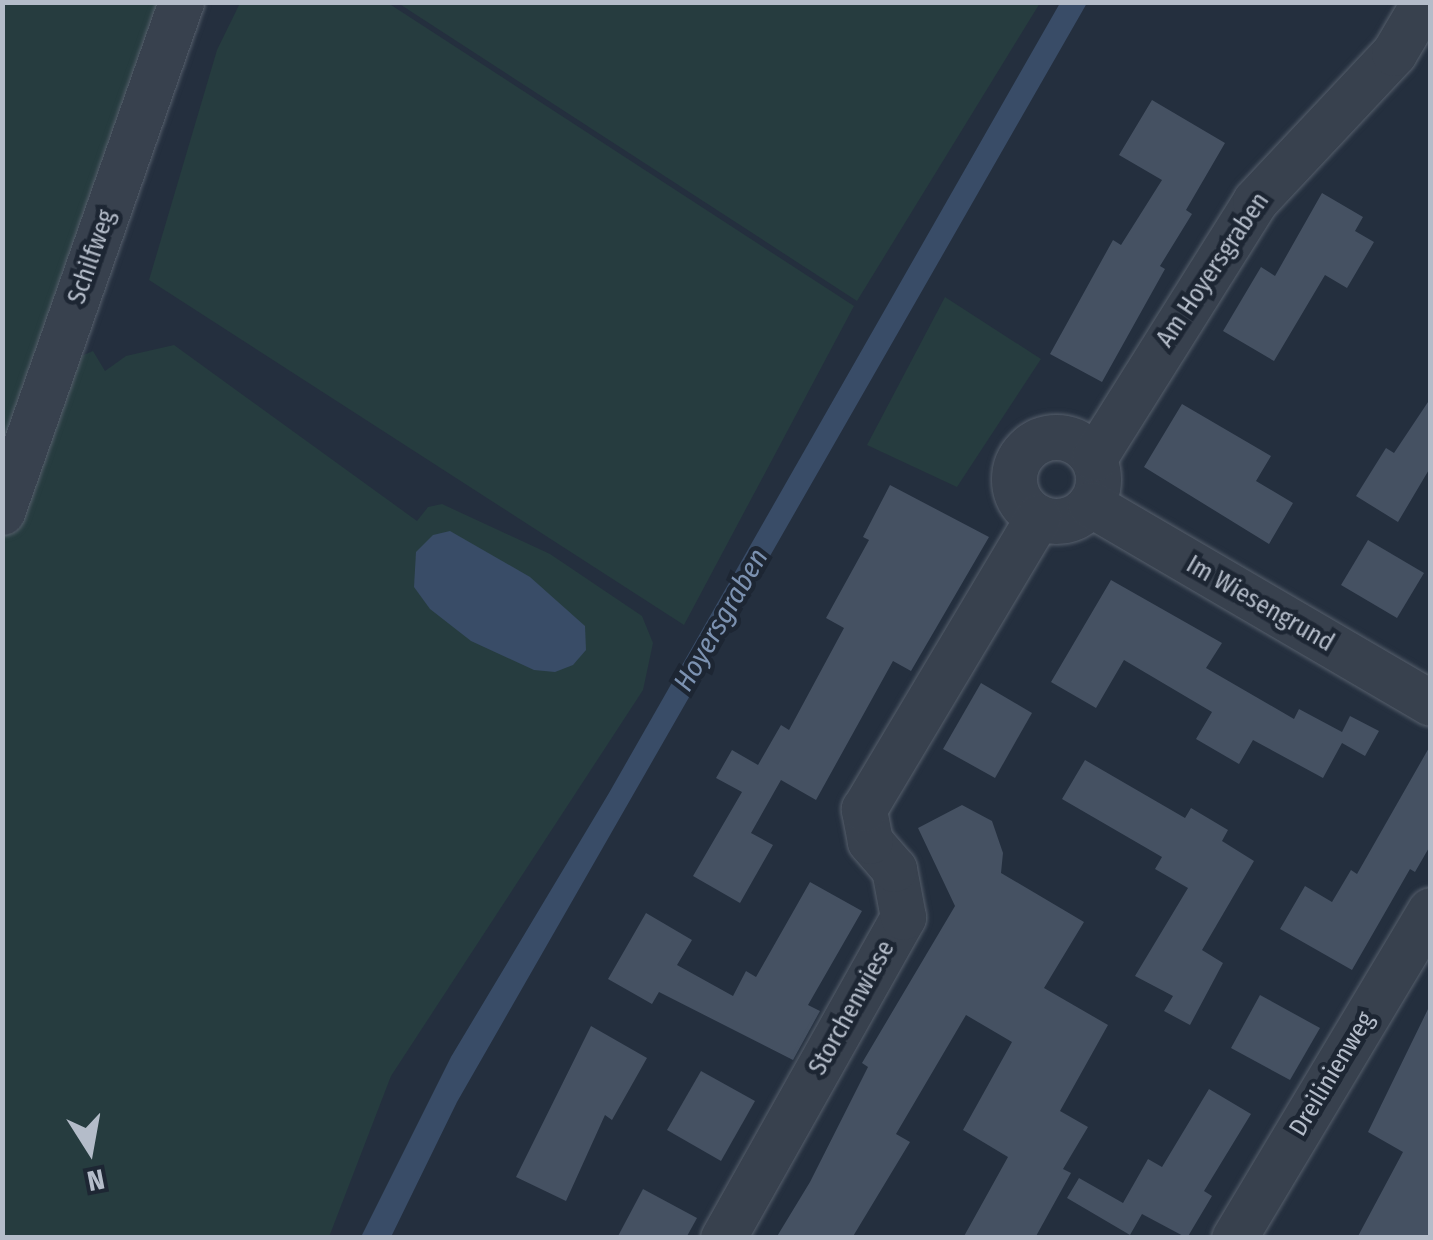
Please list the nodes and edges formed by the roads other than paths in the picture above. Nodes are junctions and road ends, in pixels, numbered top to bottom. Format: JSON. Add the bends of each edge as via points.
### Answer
{"nodes":[{"id":1,"x":181,"y":2,"type":"edge"},
{"id":2,"x":1424,"y":2,"type":"edge"},
{"id":3,"x":1094,"y":458,"type":"junction"},
{"id":4,"x":1090,"y":504,"type":"junction"},
{"id":5,"x":2,"y":512,"type":"edge"},
{"id":6,"x":1038,"y":516,"type":"junction"},
{"id":7,"x":1430,"y":703,"type":"edge"},
{"id":8,"x":1430,"y":910,"type":"edge"},
{"id":9,"x":722,"y":1238,"type":"edge"},
{"id":10,"x":1234,"y":1238,"type":"edge"}],
"edges":[{"from":1,"to":5,"type":"street","name":"Schilfweg"},
{"from":2,"to":3,"type":"street","name":"Am Hoyersgraben","via":[[1394,53],[1255,201]]},
{"from":3,"to":4,"type":"street","via":[[1098,484]]},
{"from":3,"to":6,"type":"street","via":[[1064,437],[1027,448],[1015,485]]},
{"from":4,"to":6,"type":"street","via":[[1071,518]]},
{"from":4,"to":7,"type":"street","name":"Im Wiesengrund"},
{"from":6,"to":9,"type":"street","name":"Storchenwiese","via":[[864,809],[870,841],[894,870],[903,917]]},
{"from":8,"to":10,"type":"street","name":"Dreilinienweg"}]}
